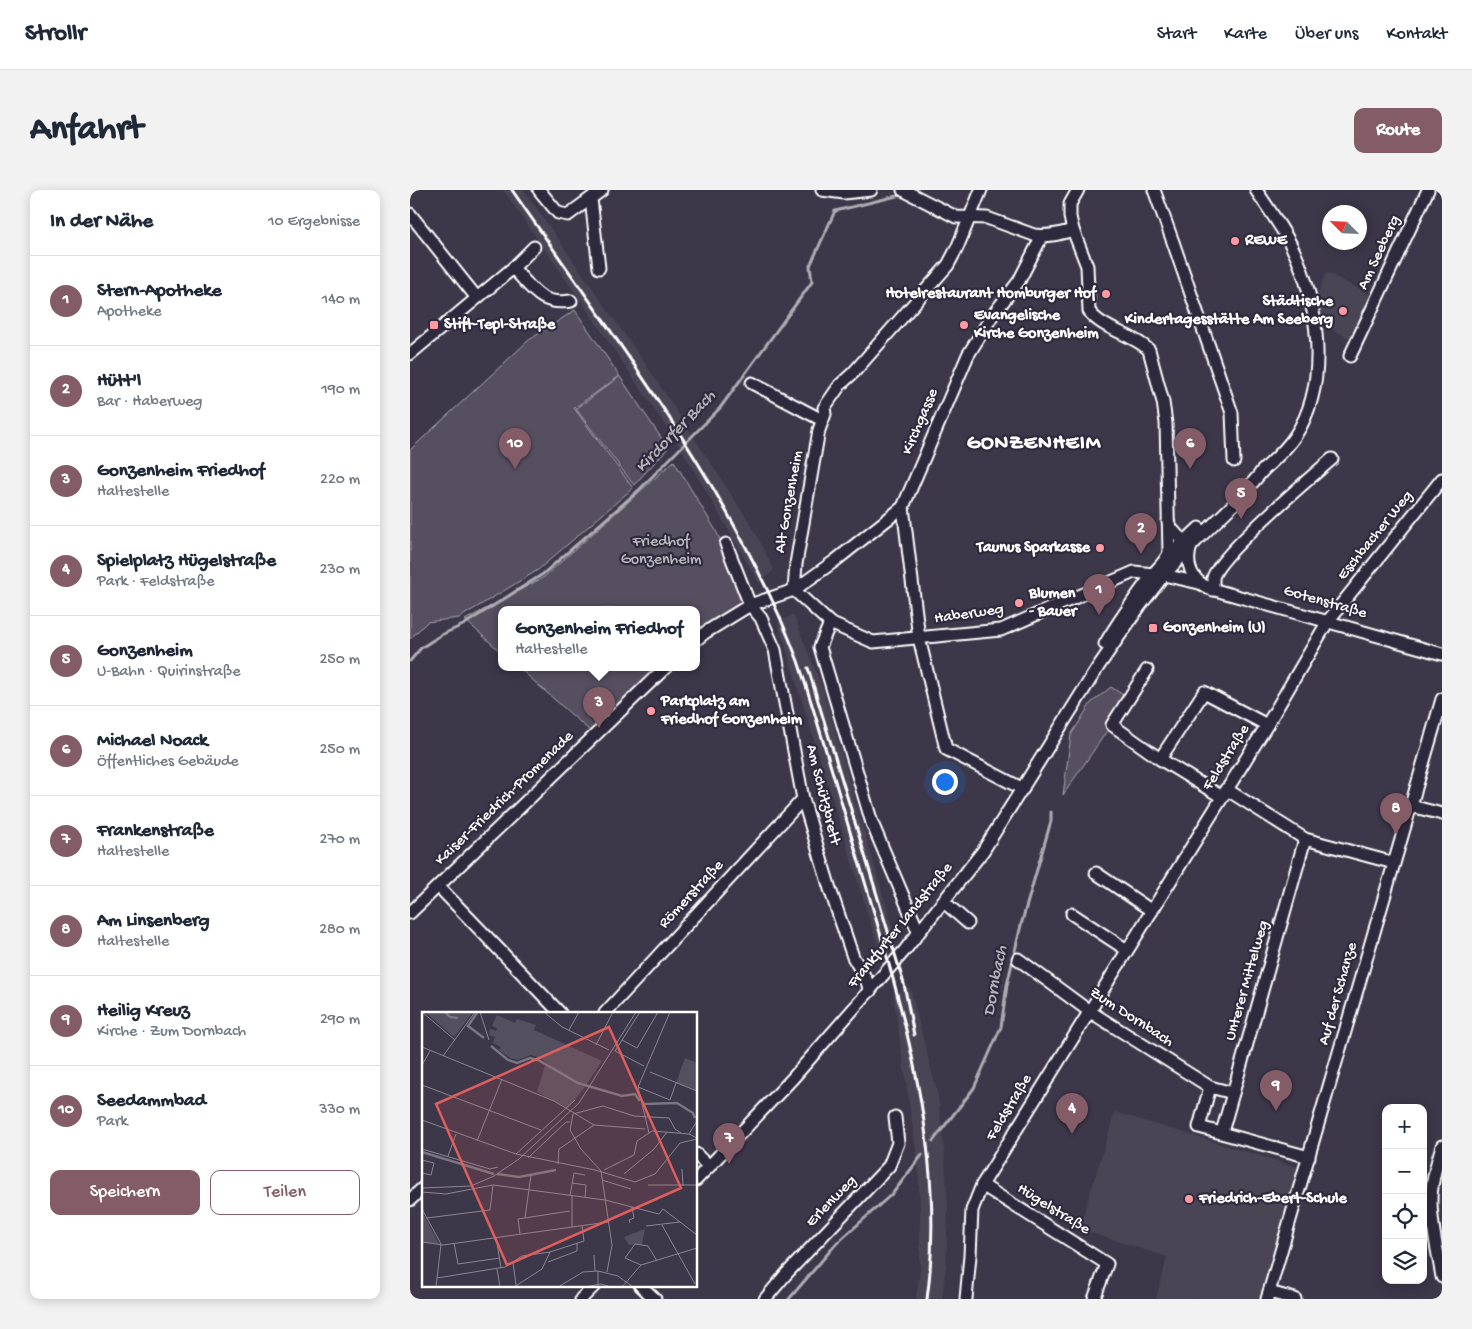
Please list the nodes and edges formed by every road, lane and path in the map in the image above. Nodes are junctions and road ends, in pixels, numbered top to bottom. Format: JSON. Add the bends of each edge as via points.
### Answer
{"nodes":[{"id":1,"x":539,"y":190,"type":"edge"},
{"id":2,"x":602,"y":190,"type":"edge"},
{"id":3,"x":822,"y":190,"type":"edge"},
{"id":4,"x":871,"y":190,"type":"edge"},
{"id":5,"x":902,"y":190,"type":"edge"},
{"id":6,"x":981,"y":190,"type":"edge"},
{"id":7,"x":1078,"y":190,"type":"edge"},
{"id":8,"x":1154,"y":190,"type":"edge"},
{"id":9,"x":1256,"y":190,"type":"edge"},
{"id":10,"x":1428,"y":190,"type":"edge"},
{"id":11,"x":592,"y":199,"type":"junction"},
{"id":12,"x":410,"y":214,"type":"edge"},
{"id":13,"x":968,"y":218,"type":"junction"},
{"id":14,"x":1073,"y":230,"type":"junction"},
{"id":15,"x":1042,"y":236,"type":"junction"},
{"id":16,"x":534,"y":246,"type":"dead end"},
{"id":17,"x":513,"y":268,"type":"junction"},
{"id":18,"x":598,"y":268,"type":"dead end"},
{"id":19,"x":477,"y":298,"type":"junction"},
{"id":20,"x":571,"y":301,"type":"dead end"},
{"id":21,"x":410,"y":354,"type":"edge"},
{"id":22,"x":1350,"y":356,"type":"dead end"},
{"id":23,"x":752,"y":383,"type":"dead end"},
{"id":24,"x":822,"y":420,"type":"junction"},
{"id":25,"x":1332,"y":458,"type":"dead end"},
{"id":26,"x":1234,"y":461,"type":"dead end"},
{"id":27,"x":1442,"y":479,"type":"edge"},
{"id":28,"x":1430,"y":494,"type":"junction"},
{"id":29,"x":1442,"y":497,"type":"edge"},
{"id":30,"x":902,"y":506,"type":"junction"},
{"id":31,"x":1167,"y":520,"type":"junction"},
{"id":32,"x":1188,"y":541,"type":"junction"},
{"id":33,"x":726,"y":544,"type":"dead end"},
{"id":34,"x":1172,"y":560,"type":"junction"},
{"id":35,"x":1159,"y":574,"type":"junction"},
{"id":36,"x":1181,"y":579,"type":"junction"},
{"id":37,"x":1199,"y":583,"type":"junction"},
{"id":38,"x":794,"y":590,"type":"junction"},
{"id":39,"x":1213,"y":590,"type":"junction"},
{"id":40,"x":750,"y":605,"type":"junction"},
{"id":41,"x":1328,"y":621,"type":"junction"},
{"id":42,"x":830,"y":623,"type":"junction"},
{"id":43,"x":700,"y":637,"type":"edge"},
{"id":44,"x":920,"y":638,"type":"junction"},
{"id":45,"x":1442,"y":654,"type":"edge"},
{"id":46,"x":1147,"y":670,"type":"dead end"},
{"id":47,"x":662,"y":671,"type":"edge"},
{"id":48,"x":1442,"y":698,"type":"edge"},
{"id":49,"x":1266,"y":725,"type":"junction"},
{"id":50,"x":1160,"y":759,"type":"junction"},
{"id":51,"x":1023,"y":789,"type":"junction"},
{"id":52,"x":1224,"y":793,"type":"junction"},
{"id":53,"x":803,"y":799,"type":"junction"},
{"id":54,"x":1412,"y":806,"type":"junction"},
{"id":55,"x":1442,"y":814,"type":"edge"},
{"id":56,"x":1305,"y":839,"type":"junction"},
{"id":57,"x":1394,"y":863,"type":"junction"},
{"id":58,"x":1096,"y":873,"type":"dead end"},
{"id":59,"x":438,"y":886,"type":"junction"},
{"id":60,"x":943,"y":901,"type":"junction"},
{"id":61,"x":1152,"y":911,"type":"junction"},
{"id":62,"x":410,"y":913,"type":"edge"},
{"id":63,"x":1072,"y":914,"type":"dead end"},
{"id":64,"x":968,"y":923,"type":"dead end"},
{"id":65,"x":918,"y":932,"type":"junction"},
{"id":66,"x":1127,"y":950,"type":"junction"},
{"id":67,"x":1018,"y":958,"type":"dead end"},
{"id":68,"x":870,"y":991,"type":"junction"},
{"id":69,"x":1089,"y":1011,"type":"junction"},
{"id":70,"x":559,"y":1012,"type":"edge"},
{"id":71,"x":607,"y":1012,"type":"edge"},
{"id":72,"x":1210,"y":1088,"type":"junction"},
{"id":73,"x":1233,"y":1093,"type":"junction"},
{"id":74,"x":895,"y":1117,"type":"dead end"},
{"id":75,"x":1222,"y":1132,"type":"junction"},
{"id":76,"x":1442,"y":1146,"type":"edge"},
{"id":77,"x":698,"y":1156,"type":"edge"},
{"id":78,"x":1309,"y":1157,"type":"junction"},
{"id":79,"x":709,"y":1166,"type":"junction"},
{"id":80,"x":698,"y":1178,"type":"edge"},
{"id":81,"x":982,"y":1184,"type":"junction"},
{"id":82,"x":422,"y":1189,"type":"edge"},
{"id":83,"x":410,"y":1200,"type":"edge"},
{"id":84,"x":1441,"y":1264,"type":"edge"},
{"id":85,"x":1442,"y":1278,"type":"edge"},
{"id":86,"x":594,"y":1286,"type":"edge"},
{"id":87,"x":641,"y":1286,"type":"edge"},
{"id":88,"x":1268,"y":1296,"type":"edge"},
{"id":89,"x":581,"y":1299,"type":"edge"},
{"id":90,"x":655,"y":1299,"type":"edge"},
{"id":91,"x":765,"y":1299,"type":"edge"},
{"id":92,"x":966,"y":1299,"type":"edge"},
{"id":93,"x":1094,"y":1299,"type":"edge"},
{"id":94,"x":1295,"y":1299,"type":"edge"}],
"edges":[{"from":1,"to":11,"type":"street","via":[[558,214],[568,215]]},
{"from":2,"to":11,"type":"street"},
{"from":3,"to":4,"type":"street","via":[[844,193]]},
{"from":5,"to":13,"type":"street","via":[[956,217]]},
{"from":6,"to":13,"type":"street","name":"Alt Gonzenheim"},
{"from":7,"to":14,"type":"street","via":[[1070,204]]},
{"from":8,"to":26,"type":"street","via":[[1232,413]]},
{"from":9,"to":32,"type":"street","name":"Frankfurter Landstraße","via":[[1290,244],[1309,291],[1316,343],[1313,396],[1305,418],[1285,449],[1237,501]]},
{"from":10,"to":22,"type":"street","name":"Am Seeberg"},
{"from":11,"to":18,"type":"street"},
{"from":12,"to":19,"type":"street"},
{"from":13,"to":15,"type":"street","via":[[987,218]]},
{"from":13,"to":24,"type":"street","name":"Alt Gonzenheim","via":[[948,265],[840,385],[824,408]]},
{"from":14,"to":15,"type":"street"},
{"from":14,"to":31,"type":"street","via":[[1087,266],[1089,311],[1100,322],[1143,344],[1151,356],[1166,423]]},
{"from":15,"to":30,"type":"street","name":"Kirchgasse","via":[[1019,281],[968,355]]},
{"from":16,"to":17,"type":"street"},
{"from":17,"to":19,"type":"street"},
{"from":17,"to":20,"type":"street","via":[[542,299],[557,303]]},
{"from":19,"to":21,"type":"street"},
{"from":23,"to":24,"type":"street"},
{"from":24,"to":38,"type":"street","name":"Alt Gonzenheim"},
{"from":25,"to":39,"type":"street","via":[[1226,559],[1214,577]]},
{"from":27,"to":28,"type":"street","name":"Eschbacher Weg"},
{"from":28,"to":29,"type":"street","name":"Eschbacher Weg"},
{"from":28,"to":41,"type":"street","name":"Eschbacher Weg"},
{"from":30,"to":38,"type":"street","name":"Kirchgasse"},
{"from":30,"to":44,"type":"street"},
{"from":31,"to":32,"type":"street","via":[[1172,530]]},
{"from":31,"to":34,"type":"street"},
{"from":32,"to":34,"type":"street","name":"Frankfurter Landstraße"},
{"from":32,"to":37,"type":"street","via":[[1190,567]]},
{"from":33,"to":40,"type":"street","name":"Am Schützbrett"},
{"from":34,"to":35,"type":"street","name":"Frankfurter Landstraße"},
{"from":34,"to":36,"type":"street"},
{"from":35,"to":36,"type":"street","name":"Gotenstraße"},
{"from":35,"to":44,"type":"street","name":"Haberweg","via":[[1134,572],[1001,630]]},
{"from":35,"to":51,"type":"street","name":"Frankfurter Landstraße"},
{"from":36,"to":37,"type":"street","name":"Gotenstraße"},
{"from":37,"to":39,"type":"street","name":"Gotenstraße"},
{"from":38,"to":40,"type":"street"},
{"from":38,"to":42,"type":"street","name":"Haberweg"},
{"from":39,"to":41,"type":"street","name":"Gotenstraße"},
{"from":40,"to":43,"type":"street"},
{"from":40,"to":53,"type":"street","name":"Am Schützbrett","via":[[761,618],[775,650]]},
{"from":41,"to":45,"type":"street","name":"Gotenstraße"},
{"from":41,"to":49,"type":"street","name":"Feldstraße"},
{"from":42,"to":44,"type":"street","name":"Haberweg","via":[[873,642]]},
{"from":42,"to":65,"type":"street","via":[[820,647],[872,823]]},
{"from":44,"to":51,"type":"street","via":[[946,749]]},
{"from":46,"to":50,"type":"street","via":[[1112,725]]},
{"from":47,"to":59,"type":"street","name":"Kaiser-Friedrich-Promenade"},
{"from":48,"to":54,"type":"street","name":"Auf der Schanze"},
{"from":49,"to":50,"type":"street","via":[[1204,692]]},
{"from":49,"to":52,"type":"street","name":"Feldstraße"},
{"from":50,"to":52,"type":"street"},
{"from":51,"to":60,"type":"street","name":"Frankfurter Landstraße","via":[[983,851]]},
{"from":52,"to":56,"type":"street"},
{"from":52,"to":61,"type":"street","name":"Feldstraße"},
{"from":53,"to":68,"type":"street","name":"Am Schützbrett","via":[[853,957]]},
{"from":53,"to":71,"type":"street","name":"Römerstraße"},
{"from":54,"to":55,"type":"street"},
{"from":54,"to":57,"type":"street","name":"Auf der Schanze"},
{"from":56,"to":57,"type":"street"},
{"from":56,"to":73,"type":"street","name":"Unterer Mittelweg"},
{"from":57,"to":78,"type":"street","name":"Auf der Schanze"},
{"from":58,"to":61,"type":"street"},
{"from":59,"to":62,"type":"street","name":"Kaiser-Friedrich-Promenade"},
{"from":59,"to":70,"type":"street"},
{"from":60,"to":64,"type":"street"},
{"from":60,"to":65,"type":"street","name":"Frankfurter Landstraße"},
{"from":61,"to":66,"type":"street","name":"Feldstraße"},
{"from":63,"to":66,"type":"street"},
{"from":65,"to":68,"type":"street","name":"Frankfurter Landstraße"},
{"from":66,"to":69,"type":"street","name":"Feldstraße"},
{"from":67,"to":69,"type":"street","name":"Zum Dornbach"},
{"from":68,"to":79,"type":"street","name":"Frankfurter Landstraße"},
{"from":69,"to":72,"type":"street","name":"Zum Dornbach"},
{"from":69,"to":81,"type":"street","name":"Feldstraße"},
{"from":72,"to":73,"type":"street","name":"Zum Dornbach"},
{"from":72,"to":75,"type":"street","via":[[1199,1128]]},
{"from":73,"to":75,"type":"street","name":"Unterer Mittelweg"},
{"from":74,"to":91,"type":"street","name":"Erlenweg","via":[[898,1142],[889,1166]]},
{"from":75,"to":78,"type":"street"},
{"from":76,"to":84,"type":"street","via":[[1431,1198]]},
{"from":77,"to":79,"type":"street"},
{"from":78,"to":88,"type":"street","name":"Auf der Schanze"},
{"from":79,"to":80,"type":"street","name":"Frankfurter Landstraße"},
{"from":81,"to":92,"type":"street","name":"Feldstraße","via":[[972,1210]]},
{"from":81,"to":93,"type":"street","name":"Hügelstraße","via":[[1107,1264]]},
{"from":82,"to":83,"type":"street"},
{"from":84,"to":85,"type":"street"},
{"from":86,"to":89,"type":"street"},
{"from":87,"to":90,"type":"street"},
{"from":88,"to":94,"type":"street"}]}
